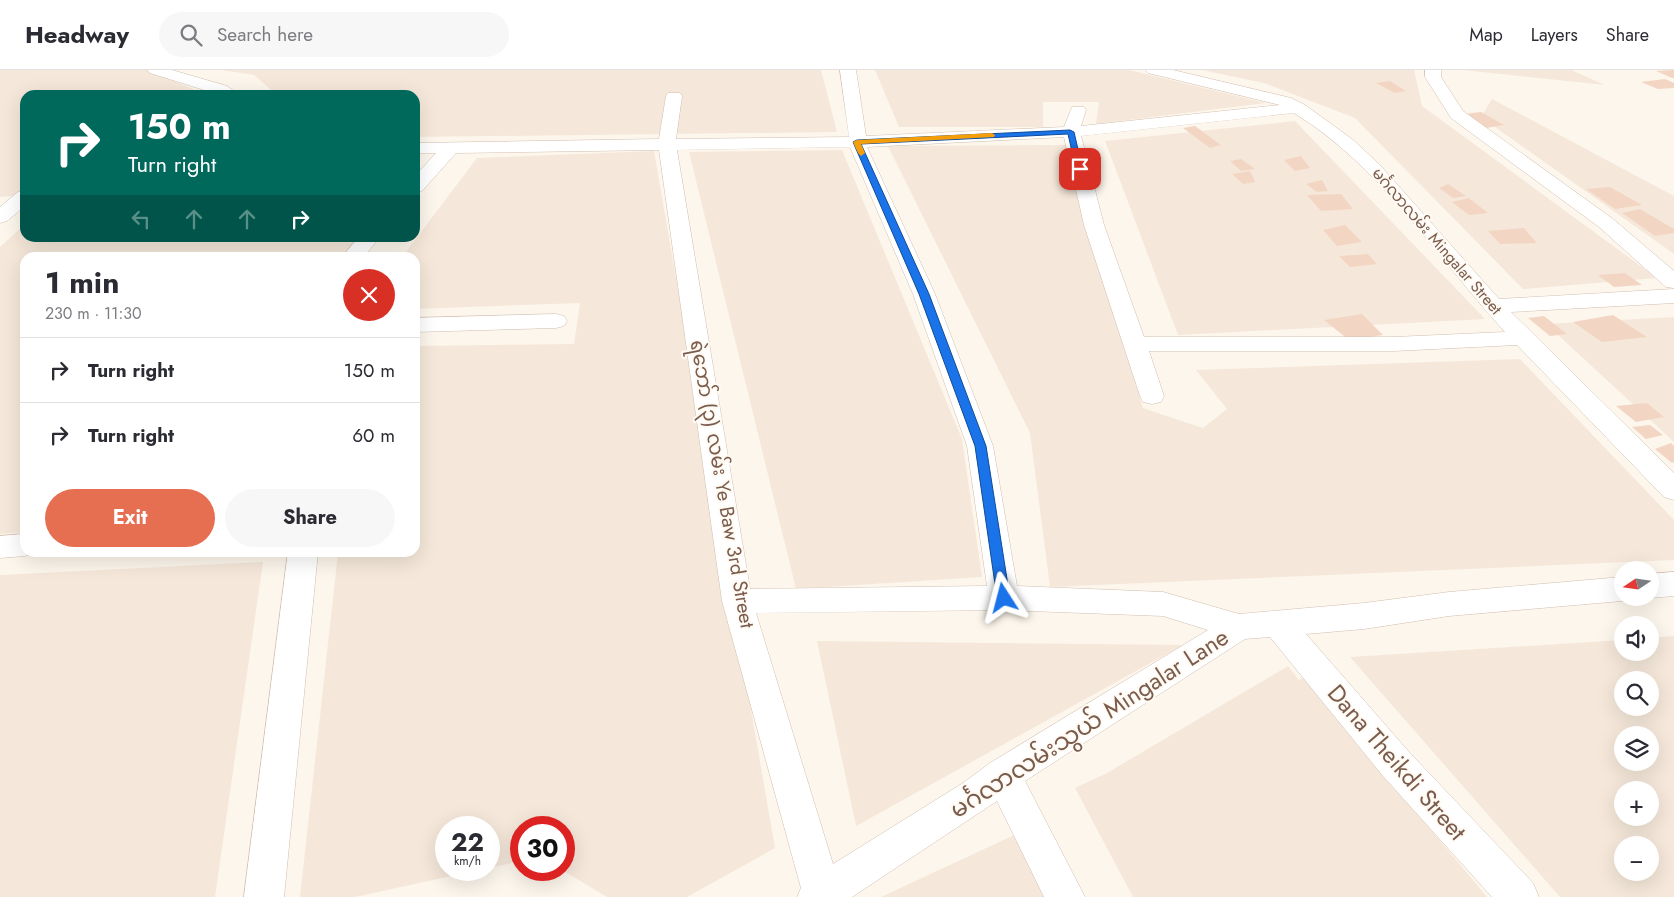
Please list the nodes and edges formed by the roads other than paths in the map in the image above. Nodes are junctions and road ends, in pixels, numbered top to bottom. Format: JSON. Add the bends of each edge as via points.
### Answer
{"nodes":[{"id":1,"x":155,"y":70,"type":"edge"},
{"id":2,"x":848,"y":70,"type":"edge"},
{"id":3,"x":1153,"y":70,"type":"edge"},
{"id":4,"x":1433,"y":70,"type":"edge"},
{"id":5,"x":223,"y":90,"type":"edge"},
{"id":6,"x":674,"y":96,"type":"dead end"},
{"id":7,"x":1298,"y":108,"type":"junction"},
{"id":8,"x":1078,"y":110,"type":"dead end"},
{"id":9,"x":1070,"y":132,"type":"junction"},
{"id":10,"x":857,"y":142,"type":"junction"},
{"id":11,"x":667,"y":145,"type":"junction"},
{"id":12,"x":452,"y":146,"type":"junction"},
{"id":13,"x":420,"y":148,"type":"edge"},
{"id":14,"x":420,"y":181,"type":"edge"},
{"id":15,"x":20,"y":197,"type":"edge"},
{"id":16,"x":0,"y":199,"type":"edge"},
{"id":17,"x":20,"y":200,"type":"edge"},
{"id":18,"x":0,"y":217,"type":"edge"},
{"id":19,"x":365,"y":242,"type":"edge"},
{"id":20,"x":356,"y":252,"type":"edge"},
{"id":21,"x":1674,"y":282,"type":"edge"},
{"id":22,"x":1674,"y":296,"type":"edge"},
{"id":23,"x":1494,"y":306,"type":"junction"},
{"id":24,"x":556,"y":321,"type":"dead end"},
{"id":25,"x":420,"y":325,"type":"edge"},
{"id":26,"x":1525,"y":338,"type":"junction"},
{"id":27,"x":1134,"y":344,"type":"junction"},
{"id":28,"x":1152,"y":396,"type":"dead end"},
{"id":29,"x":1674,"y":490,"type":"edge"},
{"id":30,"x":20,"y":546,"type":"edge"},
{"id":31,"x":0,"y":547,"type":"edge"},
{"id":32,"x":302,"y":557,"type":"edge"},
{"id":33,"x":1674,"y":584,"type":"edge"},
{"id":34,"x":1659,"y":585,"type":"edge"},
{"id":35,"x":1614,"y":590,"type":"edge"},
{"id":36,"x":1004,"y":598,"type":"junction"},
{"id":37,"x":737,"y":601,"type":"junction"},
{"id":38,"x":1278,"y":624,"type":"junction"},
{"id":39,"x":1239,"y":627,"type":"junction"},
{"id":40,"x":1003,"y":775,"type":"junction"},
{"id":41,"x":820,"y":896,"type":"edge"},
{"id":42,"x":264,"y":897,"type":"edge"},
{"id":43,"x":1065,"y":897,"type":"edge"},
{"id":44,"x":1519,"y":897,"type":"edge"}],
"edges":[{"from":1,"to":5,"type":"street"},
{"from":2,"to":10,"type":"street"},
{"from":3,"to":7,"type":"street","name":"မင်္ဂလာလမ်း Mingalar Street","via":[[1267,96]]},
{"from":4,"to":21,"type":"street","via":[[1433,78],[1457,114],[1606,223]]},
{"from":6,"to":11,"type":"street","name":"ရဲဘော် (၃) လမ်း Ye Baw 3rd Street"},
{"from":7,"to":9,"type":"street"},
{"from":7,"to":23,"type":"street","name":"မင်္ဂလာလမ်း Mingalar Street","via":[[1351,146],[1395,190]]},
{"from":8,"to":9,"type":"street"},
{"from":9,"to":10,"type":"street"},
{"from":9,"to":27,"type":"street","via":[[1094,225]]},
{"from":10,"to":11,"type":"street"},
{"from":10,"to":36,"type":"street","via":[[924,294],[980,446]]},
{"from":11,"to":12,"type":"street"},
{"from":11,"to":37,"type":"street","name":"ရဲဘော် (၃) လမ်း Ye Baw 3rd Street"},
{"from":12,"to":13,"type":"street"},
{"from":12,"to":14,"type":"street"},
{"from":15,"to":16,"type":"street"},
{"from":17,"to":18,"type":"street"},
{"from":19,"to":20,"type":"street"},
{"from":22,"to":23,"type":"street"},
{"from":23,"to":26,"type":"street","name":"မင်္ဂလာလမ်း Mingalar Street"},
{"from":24,"to":25,"type":"street"},
{"from":26,"to":27,"type":"street","via":[[1394,344]]},
{"from":26,"to":29,"type":"street","name":"မင်္ဂလာလမ်း Mingalar Street"},
{"from":27,"to":28,"type":"street"},
{"from":30,"to":31,"type":"street"},
{"from":32,"to":42,"type":"street"},
{"from":33,"to":34,"type":"street"},
{"from":35,"to":38,"type":"street","name":"မင်္ဂလာလမ်းသွယ် Mingalar Lane","via":[[1449,604]]},
{"from":36,"to":37,"type":"street"},
{"from":36,"to":39,"type":"street","via":[[1162,604]]},
{"from":37,"to":41,"type":"street","name":"ရဲဘော် (၃) လမ်း Ye Baw 3rd Street"},
{"from":38,"to":39,"type":"street","name":"မင်္ဂလာလမ်းသွယ် Mingalar Lane"},
{"from":38,"to":44,"type":"street","name":"Dana Theikdi Street","via":[[1396,764]]},
{"from":39,"to":40,"type":"street","name":"မင်္ဂလာလမ်းသွယ် Mingalar Lane"},
{"from":40,"to":41,"type":"street","name":"မင်္ဂလာလမ်းသွယ် Mingalar Lane"},
{"from":40,"to":43,"type":"street"}]}
